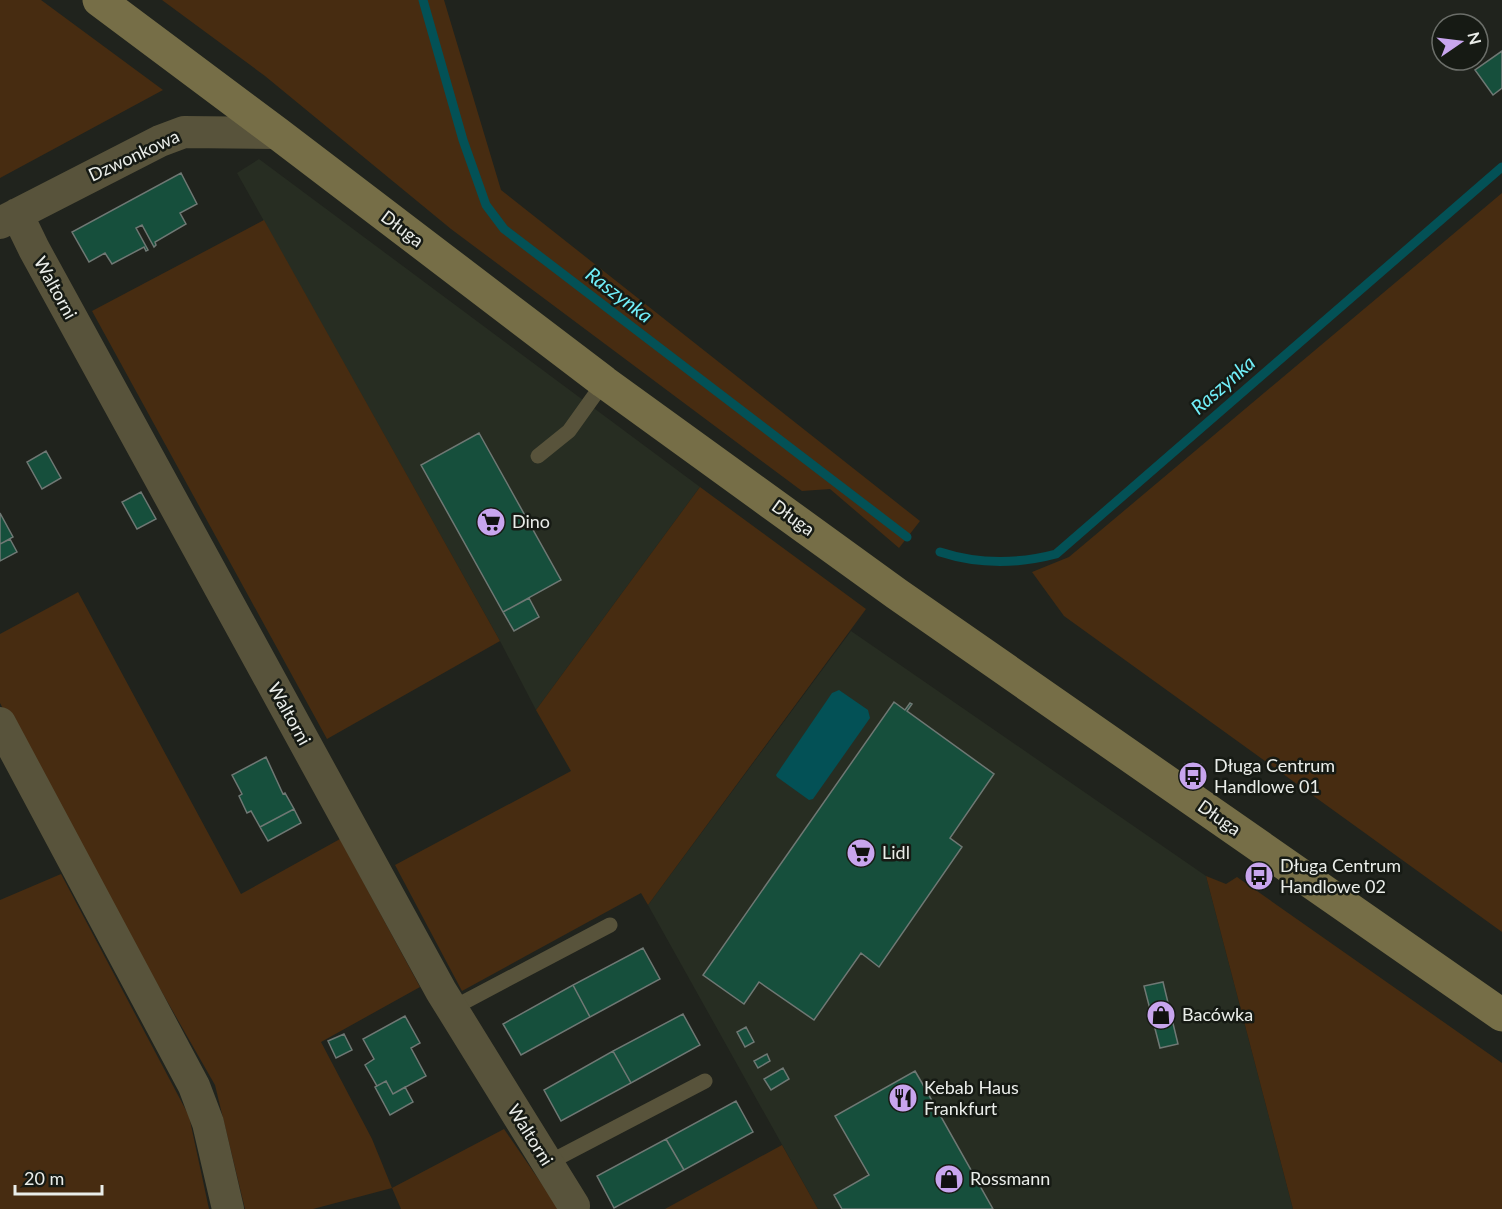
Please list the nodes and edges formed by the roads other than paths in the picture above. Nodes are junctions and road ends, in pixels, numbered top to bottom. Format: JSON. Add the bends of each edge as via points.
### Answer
{"nodes":[{"id":1,"x":99,"y":0,"type":"edge"},
{"id":2,"x":277,"y":133,"type":"junction"},
{"id":3,"x":8,"y":219,"type":"edge"},
{"id":4,"x":604,"y":382,"type":"junction"},
{"id":5,"x":538,"y":456,"type":"dead end"},
{"id":6,"x":0,"y":723,"type":"edge"},
{"id":7,"x":610,"y":925,"type":"dead end"},
{"id":8,"x":452,"y":1009,"type":"junction"},
{"id":9,"x":1502,"y":1015,"type":"edge"},
{"id":10,"x":705,"y":1081,"type":"dead end"},
{"id":11,"x":548,"y":1163,"type":"junction"},
{"id":12,"x":574,"y":1206,"type":"dead end"},
{"id":13,"x":228,"y":1209,"type":"edge"}],
"edges":[{"from":1,"to":2,"type":"street","name":"Długa"},
{"from":2,"to":3,"type":"street","name":"Dzwonkowa","via":[[184,132]]},
{"from":2,"to":4,"type":"street","name":"Długa"},
{"from":3,"to":8,"type":"street","name":"Waltorni","via":[[34,249]]},
{"from":4,"to":5,"type":"lane","via":[[569,431]]},
{"from":4,"to":9,"type":"street","name":"Długa","via":[[897,594]]},
{"from":6,"to":13,"type":"street","via":[[194,1086],[208,1123]]},
{"from":7,"to":8,"type":"lane"},
{"from":8,"to":11,"type":"street","name":"Waltorni"},
{"from":10,"to":11,"type":"lane"},
{"from":11,"to":12,"type":"street","name":"Waltorni"}]}
